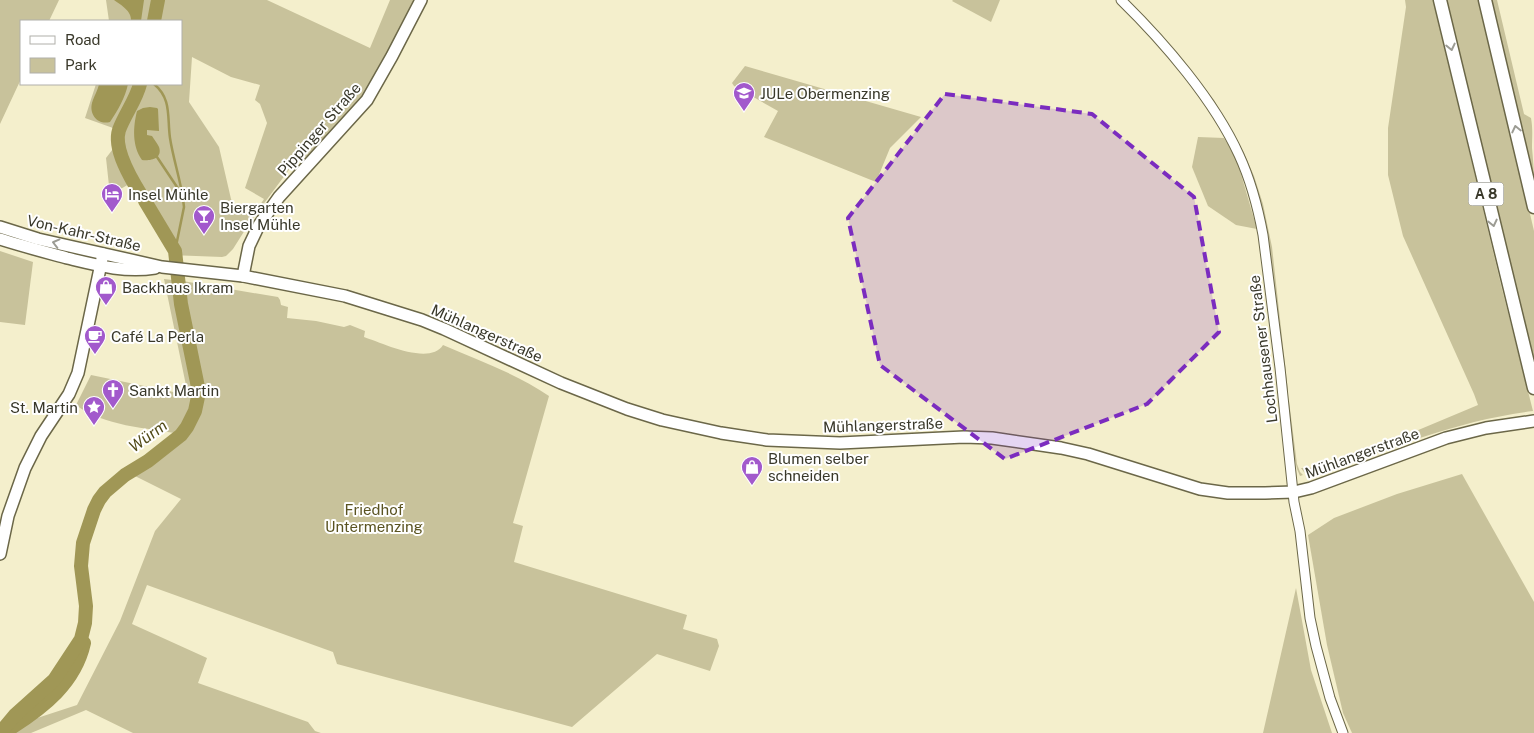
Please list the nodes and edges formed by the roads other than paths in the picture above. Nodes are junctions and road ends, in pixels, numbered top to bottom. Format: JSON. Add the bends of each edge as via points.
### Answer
{"nodes":[{"id":1,"x":421,"y":0,"type":"edge"},
{"id":2,"x":1121,"y":0,"type":"edge"},
{"id":3,"x":1440,"y":0,"type":"edge"},
{"id":4,"x":1485,"y":0,"type":"edge"},
{"id":5,"x":1534,"y":206,"type":"edge"},
{"id":6,"x":0,"y":227,"type":"edge"},
{"id":7,"x":0,"y":239,"type":"edge"},
{"id":8,"x":103,"y":254,"type":"junction"},
{"id":9,"x":100,"y":266,"type":"junction"},
{"id":10,"x":162,"y":267,"type":"junction"},
{"id":11,"x":243,"y":276,"type":"junction"},
{"id":12,"x":1534,"y":388,"type":"edge"},
{"id":13,"x":1534,"y":421,"type":"edge"},
{"id":14,"x":1294,"y":492,"type":"junction"},
{"id":15,"x":0,"y":554,"type":"edge"},
{"id":16,"x":1343,"y":733,"type":"edge"}],
"edges":[{"from":1,"to":11,"type":"main road","name":"Pippinger Straße","via":[[367,100],[285,191],[259,225],[249,246]]},
{"from":2,"to":14,"type":"street","name":"Lochhausener Straße","via":[[1213,108],[1250,184],[1263,236]]},
{"from":3,"to":12,"type":"highway","number":"A 8","one_way":true},
{"from":5,"to":4,"type":"highway","one_way":true},
{"from":8,"to":6,"type":"main road","name":"Von-Kahr-Straße","one_way":true},
{"from":7,"to":9,"type":"main road","name":"Von-Kahr-Straße"},
{"from":8,"to":9,"type":"main road"},
{"from":8,"to":10,"type":"main road","name":"Von-Kahr-Straße"},
{"from":9,"to":10,"type":"main road","name":"Von-Kahr-Straße","via":[[139,270]]},
{"from":9,"to":15,"type":"main road","via":[[78,375],[25,468],[8,516]]},
{"from":10,"to":11,"type":"main road","name":"Von-Kahr-Straße"},
{"from":11,"to":14,"type":"main road","name":"Mühlangerstraße","via":[[345,296],[422,320],[609,402],[662,420],[721,433],[766,440],[830,443],[992,438],[1088,454],[1200,489],[1228,493]]},
{"from":13,"to":14,"type":"main road","name":"Mühlangerstraße","via":[[1446,438]]},
{"from":14,"to":16,"type":"street","name":"Lochhausener Straße","via":[[1310,618],[1330,698]]}]}
